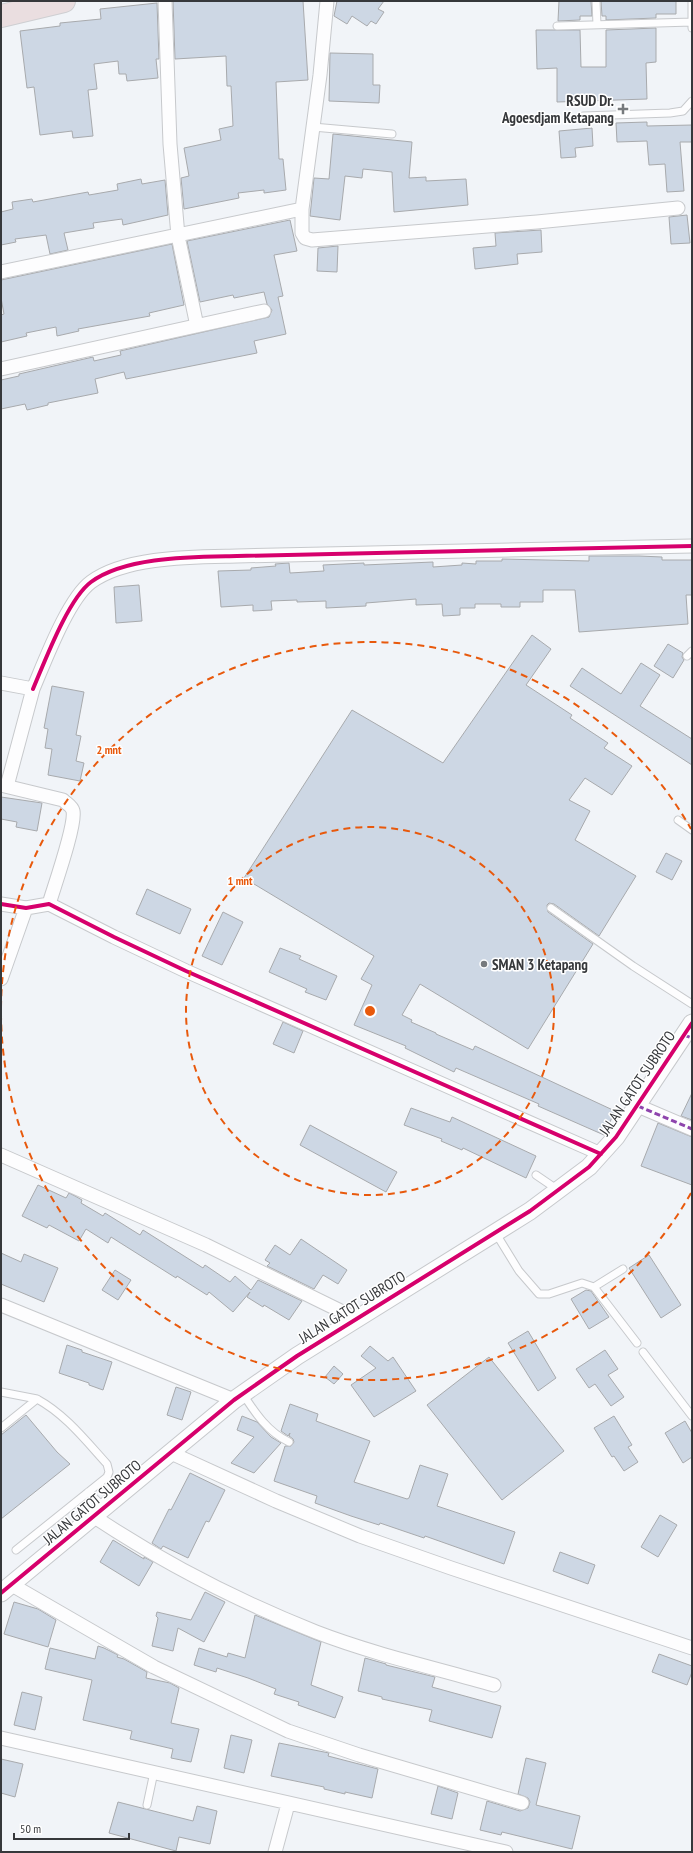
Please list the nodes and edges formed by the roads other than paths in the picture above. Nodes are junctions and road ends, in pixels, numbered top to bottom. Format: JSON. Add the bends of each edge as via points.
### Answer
{"nodes":[{"id":1,"x":64,"y":1,"type":"edge"},
{"id":2,"x":165,"y":1,"type":"edge"},
{"id":3,"x":327,"y":1,"type":"edge"},
{"id":4,"x":596,"y":1,"type":"edge"},
{"id":5,"x":692,"y":1,"type":"edge"},
{"id":6,"x":1,"y":16,"type":"edge"},
{"id":7,"x":692,"y":22,"type":"edge"},
{"id":8,"x":597,"y":25,"type":"junction"},
{"id":9,"x":557,"y":26,"type":"dead end"},
{"id":10,"x":692,"y":28,"type":"edge"},
{"id":11,"x":692,"y":100,"type":"edge"},
{"id":12,"x":583,"y":116,"type":"dead end"},
{"id":13,"x":313,"y":127,"type":"junction"},
{"id":14,"x":392,"y":134,"type":"dead end"},
{"id":15,"x":678,"y":208,"type":"dead end"},
{"id":16,"x":302,"y":209,"type":"junction"},
{"id":17,"x":178,"y":236,"type":"junction"},
{"id":18,"x":1,"y":272,"type":"edge"},
{"id":19,"x":264,"y":311,"type":"dead end"},
{"id":20,"x":197,"y":326,"type":"junction"},
{"id":21,"x":1,"y":369,"type":"edge"},
{"id":22,"x":692,"y":546,"type":"edge"},
{"id":23,"x":1,"y":683,"type":"edge"},
{"id":24,"x":33,"y":689,"type":"junction"},
{"id":25,"x":4,"y":786,"type":"edge"},
{"id":26,"x":678,"y":820,"type":"dead end"},
{"id":27,"x":692,"y":830,"type":"edge"},
{"id":28,"x":1,"y":904,"type":"edge"},
{"id":29,"x":49,"y":904,"type":"junction"},
{"id":30,"x":26,"y":908,"type":"junction"},
{"id":31,"x":551,"y":908,"type":"dead end"},
{"id":32,"x":1,"y":979,"type":"edge"},
{"id":33,"x":692,"y":1004,"type":"edge"},
{"id":34,"x":689,"y":1032,"type":"edge"},
{"id":35,"x":638,"y":1106,"type":"junction"},
{"id":36,"x":692,"y":1129,"type":"edge"},
{"id":37,"x":601,"y":1154,"type":"junction"},
{"id":38,"x":1,"y":1155,"type":"edge"},
{"id":39,"x":536,"y":1175,"type":"dead end"},
{"id":40,"x":558,"y":1190,"type":"junction"},
{"id":41,"x":495,"y":1232,"type":"junction"},
{"id":42,"x":623,"y":1269,"type":"dead end"},
{"id":43,"x":594,"y":1287,"type":"junction"},
{"id":44,"x":1,"y":1305,"type":"edge"},
{"id":45,"x":357,"y":1318,"type":"junction"},
{"id":46,"x":637,"y":1343,"type":"dead end"},
{"id":47,"x":643,"y":1352,"type":"dead end"},
{"id":48,"x":1,"y":1392,"type":"edge"},
{"id":49,"x":238,"y":1397,"type":"junction"},
{"id":50,"x":37,"y":1399,"type":"junction"},
{"id":51,"x":692,"y":1416,"type":"edge"},
{"id":52,"x":1,"y":1428,"type":"edge"},
{"id":53,"x":289,"y":1442,"type":"dead end"},
{"id":54,"x":171,"y":1453,"type":"junction"},
{"id":55,"x":88,"y":1492,"type":"junction"},
{"id":56,"x":99,"y":1511,"type":"junction"},
{"id":57,"x":16,"y":1550,"type":"dead end"},
{"id":58,"x":6,"y":1589,"type":"edge"},
{"id":59,"x":692,"y":1648,"type":"edge"},
{"id":60,"x":494,"y":1685,"type":"dead end"},
{"id":61,"x":1,"y":1738,"type":"edge"},
{"id":62,"x":154,"y":1772,"type":"junction"},
{"id":63,"x":522,"y":1803,"type":"dead end"},
{"id":64,"x":288,"y":1804,"type":"junction"},
{"id":65,"x":147,"y":1805,"type":"dead end"},
{"id":66,"x":275,"y":1852,"type":"edge"},
{"id":67,"x":506,"y":1852,"type":"edge"}],
"edges":[{"from":1,"to":6,"type":"highway"},
{"from":2,"to":17,"type":"street","via":[[170,144]]},
{"from":3,"to":13,"type":"street"},
{"from":4,"to":8,"type":"lane"},
{"from":5,"to":7,"type":"lane"},
{"from":7,"to":8,"type":"lane"},
{"from":7,"to":10,"type":"lane"},
{"from":8,"to":9,"type":"lane"},
{"from":11,"to":12,"type":"lane","via":[[683,111],[670,114]]},
{"from":13,"to":14,"type":"lane"},
{"from":13,"to":16,"type":"street"},
{"from":15,"to":16,"type":"street","via":[[312,240],[305,238],[302,233]]},
{"from":16,"to":17,"type":"street"},
{"from":17,"to":18,"type":"street"},
{"from":17,"to":20,"type":"street"},
{"from":19,"to":20,"type":"street"},
{"from":20,"to":21,"type":"street"},
{"from":22,"to":24,"type":"street","via":[[222,556],[134,564],[113,570],[91,582],[81,594],[50,647]]},
{"from":23,"to":24,"type":"street"},
{"from":24,"to":25,"type":"street"},
{"from":25,"to":29,"type":"street","via":[[63,800],[71,806],[73,812],[70,832]]},
{"from":26,"to":27,"type":"lane"},
{"from":28,"to":30,"type":"street"},
{"from":29,"to":30,"type":"street"},
{"from":29,"to":37,"type":"street","via":[[186,971]]},
{"from":30,"to":32,"type":"street"},
{"from":31,"to":33,"type":"lane","via":[[632,966]]},
{"from":34,"to":35,"type":"street","name":"JALAN GATOT SUBROTO"},
{"from":35,"to":36,"type":"street"},
{"from":35,"to":37,"type":"street","name":"JALAN GATOT SUBROTO"},
{"from":37,"to":40,"type":"street","name":"JALAN GATOT SUBROTO","via":[[589,1168]]},
{"from":38,"to":45,"type":"street","via":[[206,1246]]},
{"from":39,"to":40,"type":"lane"},
{"from":40,"to":41,"type":"street","name":"JALAN GATOT SUBROTO"},
{"from":41,"to":43,"type":"lane","via":[[519,1271],[539,1294],[549,1294],[582,1283]]},
{"from":41,"to":45,"type":"street","name":"JALAN GATOT SUBROTO"},
{"from":42,"to":43,"type":"lane"},
{"from":43,"to":46,"type":"lane"},
{"from":44,"to":49,"type":"street"},
{"from":45,"to":49,"type":"street","name":"JALAN GATOT SUBROTO"},
{"from":47,"to":51,"type":"lane"},
{"from":48,"to":50,"type":"lane"},
{"from":49,"to":53,"type":"lane","via":[[280,1438]]},
{"from":49,"to":54,"type":"street","name":"JALAN GATOT SUBROTO"},
{"from":50,"to":52,"type":"lane"},
{"from":50,"to":55,"type":"lane","via":[[62,1417],[107,1464],[107,1477]]},
{"from":54,"to":56,"type":"street","name":"JALAN GATOT SUBROTO"},
{"from":54,"to":59,"type":"street","via":[[360,1536]]},
{"from":55,"to":56,"type":"lane"},
{"from":55,"to":57,"type":"lane"},
{"from":56,"to":58,"type":"street","name":"JALAN GATOT SUBROTO"},
{"from":56,"to":60,"type":"street","via":[[129,1540],[272,1613],[358,1646]]},
{"from":58,"to":63,"type":"street","via":[[154,1667],[288,1731],[345,1751]]},
{"from":61,"to":62,"type":"street"},
{"from":62,"to":64,"type":"street"},
{"from":62,"to":65,"type":"lane"},
{"from":64,"to":66,"type":"street"},
{"from":64,"to":67,"type":"street"}]}
